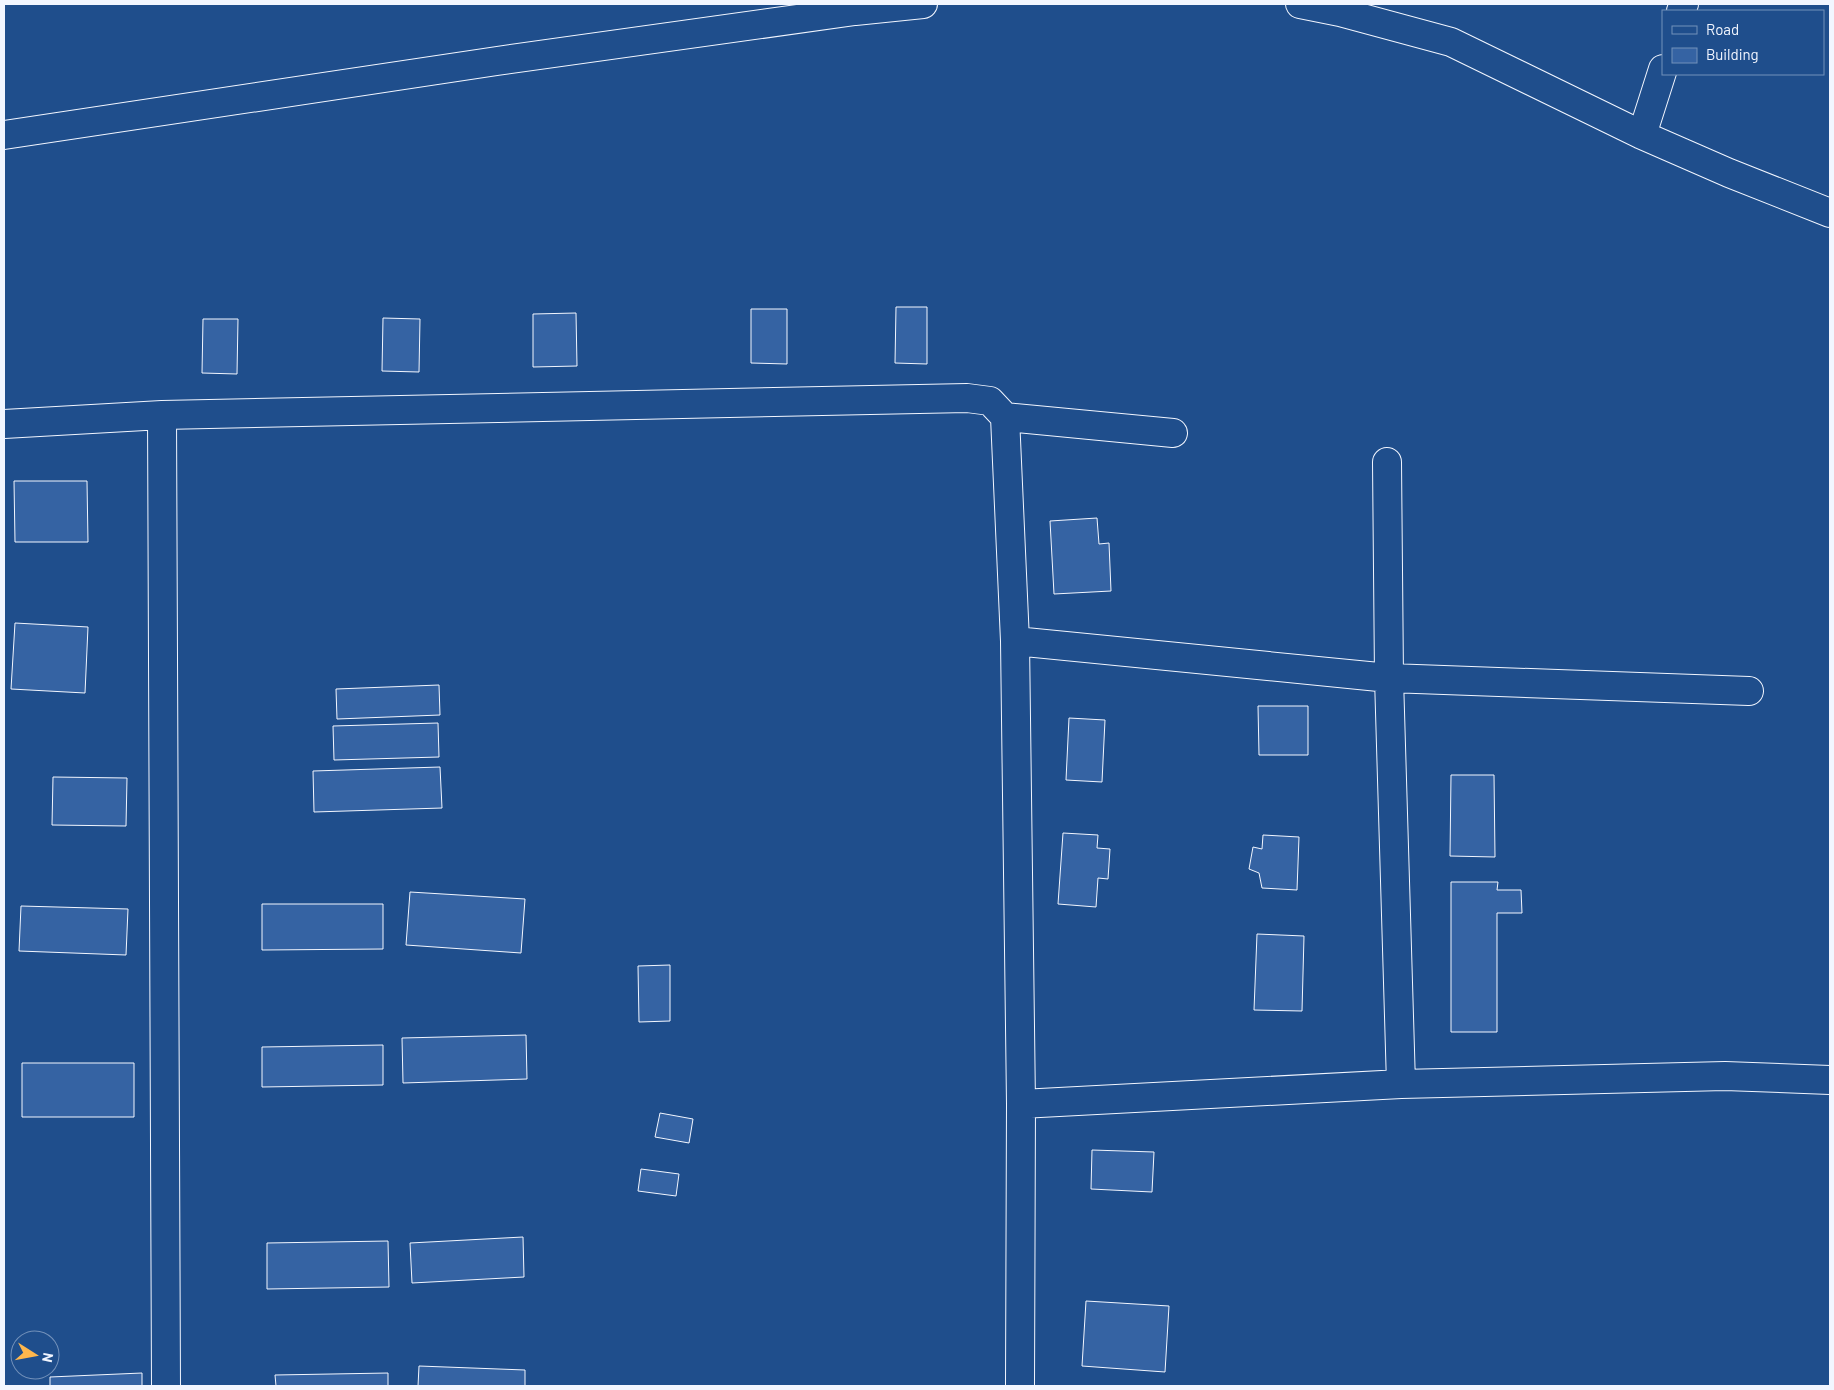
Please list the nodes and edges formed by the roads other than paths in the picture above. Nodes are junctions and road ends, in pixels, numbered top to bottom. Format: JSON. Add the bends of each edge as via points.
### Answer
{"nodes":[{"id":1,"x":923,"y":4,"type":"edge"},
{"id":2,"x":1300,"y":4,"type":"edge"},
{"id":3,"x":1662,"y":72,"type":"edge"},
{"id":4,"x":4,"y":135,"type":"edge"},
{"id":5,"x":1642,"y":135,"type":"junction"},
{"id":6,"x":1830,"y":212,"type":"edge"},
{"id":7,"x":162,"y":415,"type":"junction"},
{"id":8,"x":1005,"y":417,"type":"junction"},
{"id":9,"x":4,"y":424,"type":"edge"},
{"id":10,"x":1173,"y":433,"type":"dead end"},
{"id":11,"x":1387,"y":462,"type":"dead end"},
{"id":12,"x":1015,"y":641,"type":"junction"},
{"id":13,"x":1389,"y":678,"type":"junction"},
{"id":14,"x":1749,"y":691,"type":"dead end"},
{"id":15,"x":1830,"y":1080,"type":"edge"},
{"id":16,"x":1400,"y":1084,"type":"junction"},
{"id":17,"x":1021,"y":1104,"type":"junction"},
{"id":18,"x":166,"y":1386,"type":"edge"},
{"id":19,"x":1020,"y":1386,"type":"edge"}],
"edges":[{"from":1,"to":4,"type":"street","via":[[516,59]]},
{"from":2,"to":5,"type":"street","via":[[1452,42]]},
{"from":3,"to":5,"type":"street"},
{"from":5,"to":6,"type":"street"},
{"from":7,"to":8,"type":"street","via":[[967,398],[990,401]]},
{"from":7,"to":9,"type":"street"},
{"from":7,"to":18,"type":"street"},
{"from":8,"to":10,"type":"street"},
{"from":8,"to":12,"type":"street"},
{"from":11,"to":13,"type":"street"},
{"from":12,"to":13,"type":"street"},
{"from":12,"to":17,"type":"street"},
{"from":13,"to":14,"type":"street"},
{"from":13,"to":16,"type":"street"},
{"from":15,"to":16,"type":"street","via":[[1725,1076]]},
{"from":16,"to":17,"type":"street"},
{"from":17,"to":19,"type":"street"}]}
